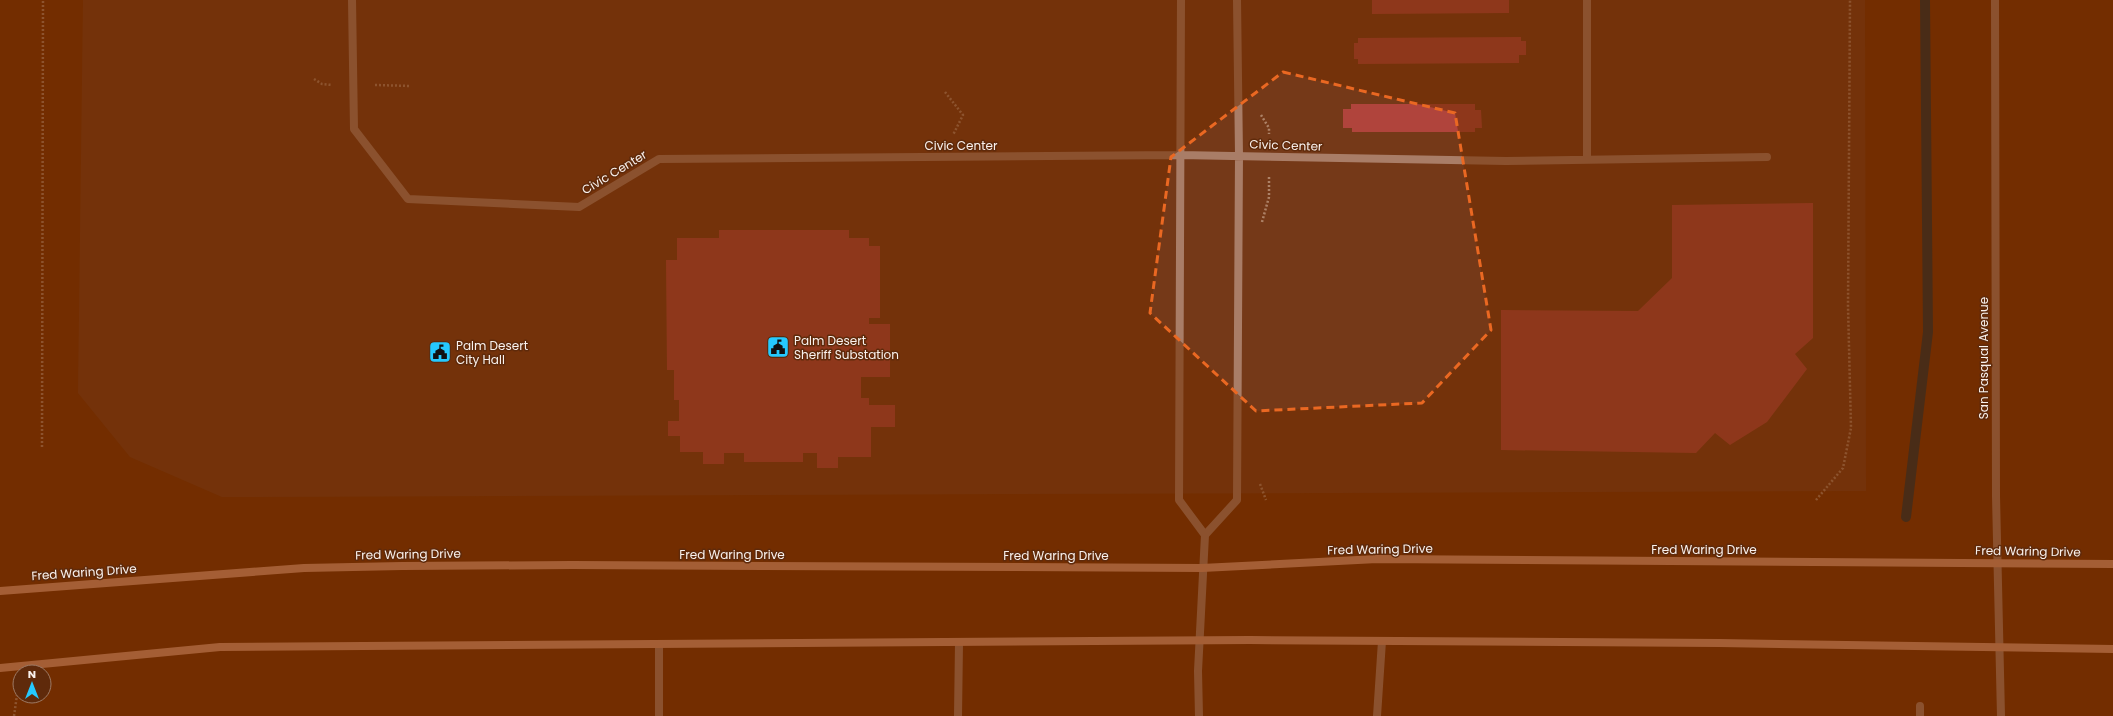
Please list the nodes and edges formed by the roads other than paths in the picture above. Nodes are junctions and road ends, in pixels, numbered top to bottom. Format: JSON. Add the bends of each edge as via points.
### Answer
{"nodes":[{"id":1,"x":352,"y":0,"type":"edge"},
{"id":2,"x":1181,"y":0,"type":"edge"},
{"id":3,"x":1237,"y":0,"type":"edge"},
{"id":4,"x":1587,"y":0,"type":"edge"},
{"id":5,"x":1995,"y":0,"type":"edge"},
{"id":6,"x":1180,"y":155,"type":"junction"},
{"id":7,"x":1238,"y":155,"type":"junction"},
{"id":8,"x":1767,"y":157,"type":"dead end"},
{"id":9,"x":1587,"y":159,"type":"junction"},
{"id":10,"x":1205,"y":535,"type":"junction"},
{"id":11,"x":1998,"y":562,"type":"junction"},
{"id":12,"x":2113,"y":564,"type":"edge"},
{"id":13,"x":1202,"y":568,"type":"junction"},
{"id":14,"x":0,"y":591,"type":"edge"},
{"id":15,"x":1382,"y":641,"type":"junction"},
{"id":16,"x":1200,"y":642,"type":"junction"},
{"id":17,"x":959,"y":643,"type":"junction"},
{"id":18,"x":659,"y":644,"type":"junction"},
{"id":19,"x":2000,"y":648,"type":"junction"},
{"id":20,"x":2113,"y":649,"type":"edge"},
{"id":21,"x":0,"y":668,"type":"edge"},
{"id":22,"x":1920,"y":706,"type":"dead end"},
{"id":23,"x":659,"y":716,"type":"edge"},
{"id":24,"x":958,"y":716,"type":"edge"},
{"id":25,"x":1199,"y":716,"type":"edge"},
{"id":26,"x":1377,"y":716,"type":"edge"},
{"id":27,"x":1920,"y":716,"type":"edge"},
{"id":28,"x":2001,"y":716,"type":"edge"}],
"edges":[{"from":1,"to":6,"type":"street","name":"Civic Center","via":[[354,129],[408,199],[579,206],[659,159]]},
{"from":2,"to":6,"type":"street"},
{"from":3,"to":7,"type":"street"},
{"from":4,"to":9,"type":"street"},
{"from":5,"to":11,"type":"street","name":"San Pasqual Avenue"},
{"from":6,"to":7,"type":"street","name":"Civic Center"},
{"from":6,"to":10,"type":"street","via":[[1179,500]]},
{"from":7,"to":9,"type":"street","name":"Civic Center","via":[[1364,159]]},
{"from":7,"to":10,"type":"street","via":[[1237,500]]},
{"from":8,"to":9,"type":"street","name":"Civic Center"},
{"from":10,"to":13,"type":"street"},
{"from":11,"to":12,"type":"main road","name":"Fred Waring Drive"},
{"from":11,"to":13,"type":"main road","name":"Fred Waring Drive","via":[[1377,559]]},
{"from":11,"to":19,"type":"street","name":"San Pasqual Avenue"},
{"from":13,"to":14,"type":"main road","name":"Fred Waring Drive","via":[[572,564],[402,566],[304,568]]},
{"from":13,"to":16,"type":"street"},
{"from":15,"to":16,"type":"main road"},
{"from":15,"to":19,"type":"main road"},
{"from":15,"to":26,"type":"street"},
{"from":16,"to":17,"type":"main road"},
{"from":16,"to":25,"type":"street"},
{"from":17,"to":18,"type":"main road"},
{"from":17,"to":24,"type":"street"},
{"from":18,"to":21,"type":"main road","via":[[220,647]]},
{"from":18,"to":23,"type":"street"},
{"from":19,"to":20,"type":"main road"},
{"from":19,"to":28,"type":"street","name":"San Pasqual Avenue"},
{"from":22,"to":27,"type":"street"}]}
